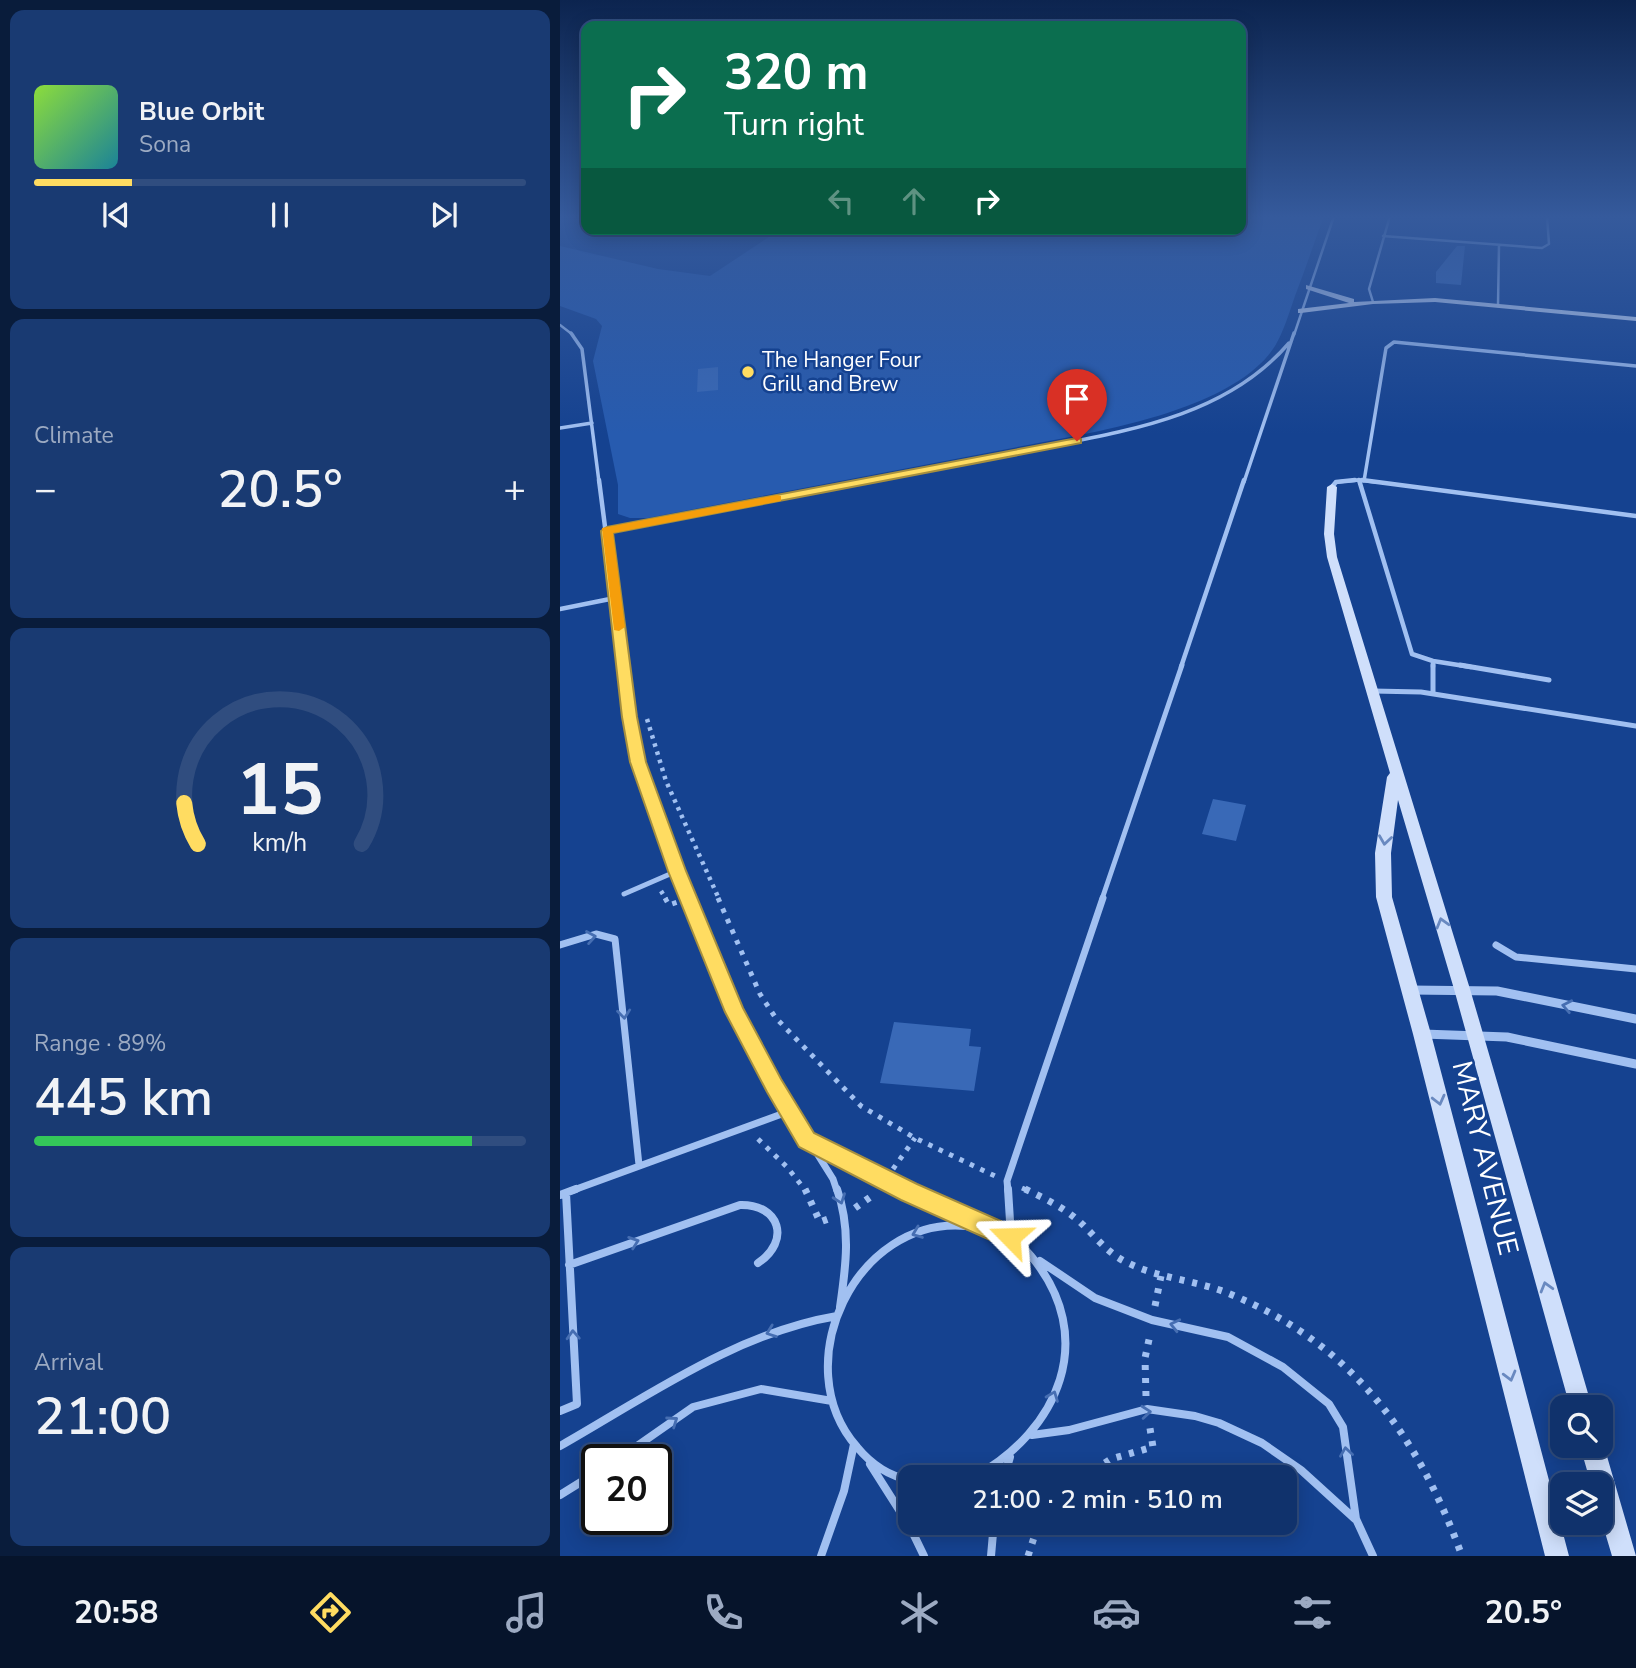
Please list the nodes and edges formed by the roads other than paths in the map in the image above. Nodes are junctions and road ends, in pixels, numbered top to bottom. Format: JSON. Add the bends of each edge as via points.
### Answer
{"nodes":[{"id":1,"x":1308,"y":289,"type":"edge"},
{"id":2,"x":1313,"y":289,"type":"edge"},
{"id":3,"x":1369,"y":289,"type":"edge"},
{"id":4,"x":1498,"y":289,"type":"edge"},
{"id":5,"x":1373,"y":302,"type":"junction"},
{"id":6,"x":1498,"y":306,"type":"junction"},
{"id":7,"x":1301,"y":311,"type":"junction"},
{"id":8,"x":1636,"y":319,"type":"edge"},
{"id":9,"x":560,"y":325,"type":"edge"},
{"id":10,"x":1292,"y":337,"type":"junction"},
{"id":11,"x":1636,"y":366,"type":"edge"},
{"id":12,"x":592,"y":423,"type":"junction"},
{"id":13,"x":560,"y":428,"type":"edge"},
{"id":14,"x":1361,"y":481,"type":"junction"},
{"id":15,"x":1332,"y":487,"type":"joint"},
{"id":16,"x":1636,"y":516,"type":"edge"},
{"id":17,"x":607,"y":531,"type":"junction"},
{"id":18,"x":615,"y":598,"type":"junction"},
{"id":19,"x":560,"y":609,"type":"edge"},
{"id":20,"x":1433,"y":661,"type":"junction"},
{"id":21,"x":1549,"y":680,"type":"dead end"},
{"id":22,"x":1373,"y":691,"type":"junction"},
{"id":23,"x":1433,"y":694,"type":"junction"},
{"id":24,"x":1636,"y":726,"type":"edge"},
{"id":25,"x":1395,"y":772,"type":"junction"},
{"id":26,"x":677,"y":871,"type":"junction"},
{"id":27,"x":624,"y":894,"type":"dead end"},
{"id":28,"x":560,"y":945,"type":"edge"},
{"id":29,"x":1496,"y":945,"type":"dead end"},
{"id":30,"x":1636,"y":969,"type":"edge"},
{"id":31,"x":1462,"y":989,"type":"junction"},
{"id":32,"x":1409,"y":990,"type":"junction"},
{"id":33,"x":1636,"y":1020,"type":"edge"},
{"id":34,"x":1422,"y":1034,"type":"junction"},
{"id":35,"x":1474,"y":1034,"type":"junction"},
{"id":36,"x":1636,"y":1064,"type":"edge"},
{"id":37,"x":790,"y":1111,"type":"junction"},
{"id":38,"x":807,"y":1140,"type":"junction"},
{"id":39,"x":639,"y":1165,"type":"junction"},
{"id":40,"x":885,"y":1181,"type":"joint"},
{"id":41,"x":563,"y":1194,"type":"edge"},
{"id":42,"x":981,"y":1226,"type":"junction"},
{"id":43,"x":1010,"y":1237,"type":"junction"},
{"id":44,"x":1037,"y":1260,"type":"junction"},
{"id":45,"x":758,"y":1263,"type":"dead end"},
{"id":46,"x":569,"y":1265,"type":"junction"},
{"id":47,"x":838,"y":1312,"type":"junction"},
{"id":48,"x":1578,"y":1395,"type":"edge"},
{"id":49,"x":832,"y":1401,"type":"junction"},
{"id":50,"x":560,"y":1411,"type":"edge"},
{"id":51,"x":1032,"y":1435,"type":"junction"},
{"id":52,"x":640,"y":1444,"type":"edge"},
{"id":53,"x":854,"y":1444,"type":"junction"},
{"id":54,"x":560,"y":1446,"type":"edge"},
{"id":55,"x":1011,"y":1456,"type":"junction"},
{"id":56,"x":1595,"y":1458,"type":"edge"},
{"id":57,"x":868,"y":1461,"type":"junction"},
{"id":58,"x":995,"y":1465,"type":"edge"},
{"id":59,"x":1008,"y":1465,"type":"edge"},
{"id":60,"x":898,"y":1478,"type":"edge"},
{"id":61,"x":581,"y":1482,"type":"edge"},
{"id":62,"x":560,"y":1495,"type":"edge"},
{"id":63,"x":1356,"y":1519,"type":"junction"},
{"id":64,"x":993,"y":1535,"type":"edge"},
{"id":65,"x":821,"y":1556,"type":"edge"},
{"id":66,"x":925,"y":1556,"type":"edge"},
{"id":67,"x":991,"y":1556,"type":"edge"},
{"id":68,"x":1373,"y":1556,"type":"edge"},
{"id":69,"x":1557,"y":1556,"type":"edge"},
{"id":70,"x":1624,"y":1556,"type":"edge"}],
"edges":[{"from":1,"to":7,"type":"lane"},
{"from":2,"to":5,"type":"street","via":[[1339,299]]},
{"from":3,"to":5,"type":"lane"},
{"from":4,"to":6,"type":"lane"},
{"from":5,"to":6,"type":"street","via":[[1436,300]]},
{"from":5,"to":7,"type":"street"},
{"from":6,"to":8,"type":"street"},
{"from":7,"to":10,"type":"lane"},
{"from":9,"to":12,"type":"lane","via":[[573,334],[582,349]]},
{"from":10,"to":17,"type":"lane","via":[[1277,360],[1239,387],[1190,411],[1136,428]]},
{"from":10,"to":43,"type":"lane","via":[[1007,1181]]},
{"from":11,"to":14,"type":"lane","via":[[1394,342],[1386,348]]},
{"from":12,"to":13,"type":"lane"},
{"from":12,"to":17,"type":"lane"},
{"from":14,"to":15,"type":"lane","via":[[1336,482]]},
{"from":14,"to":16,"type":"lane"},
{"from":14,"to":20,"type":"lane","via":[[1412,654]]},
{"from":15,"to":22,"type":"street","name":"MARY AVENUE","via":[[1332,557]]},
{"from":17,"to":18,"type":"lane"},
{"from":18,"to":19,"type":"lane"},
{"from":18,"to":26,"type":"lane","via":[[638,762]]},
{"from":20,"to":21,"type":"lane"},
{"from":20,"to":23,"type":"lane"},
{"from":22,"to":23,"type":"lane"},
{"from":22,"to":25,"type":"street","name":"MARY AVENUE"},
{"from":23,"to":24,"type":"lane"},
{"from":31,"to":25,"type":"street","name":"MARY AVENUE","one_way":true},
{"from":25,"to":32,"type":"street","name":"MARY AVENUE","one_way":true,"via":[[1383,853],[1384,897]]},
{"from":26,"to":27,"type":"lane"},
{"from":26,"to":37,"type":"lane","via":[[735,1012]]},
{"from":28,"to":39,"type":"lane","one_way":true,"via":[[596,934],[615,939]]},
{"from":29,"to":30,"type":"lane","via":[[1516,957]]},
{"from":31,"to":32,"type":"street"},
{"from":33,"to":31,"type":"street","one_way":true,"via":[[1497,991]]},
{"from":31,"to":35,"type":"street","name":"MARY AVENUE"},
{"from":32,"to":34,"type":"street","name":"MARY AVENUE"},
{"from":34,"to":35,"type":"street"},
{"from":34,"to":69,"type":"street","name":"MARY AVENUE","one_way":true},
{"from":35,"to":36,"type":"street"},
{"from":48,"to":35,"type":"street","name":"MARY AVENUE","one_way":true},
{"from":37,"to":38,"type":"lane"},
{"from":37,"to":39,"type":"lane"},
{"from":38,"to":40,"type":"street"},
{"from":38,"to":47,"type":"lane","one_way":true,"via":[[833,1179],[845,1212],[848,1251]]},
{"from":39,"to":41,"type":"lane"},
{"from":40,"to":42,"type":"lane"},
{"from":41,"to":46,"type":"lane"},
{"from":42,"to":43,"type":"lane"},
{"from":42,"to":47,"type":"lane","one_way":true,"via":[[948,1224],[927,1229],[885,1249],[859,1275]]},
{"from":43,"to":44,"type":"lane"},
{"from":51,"to":44,"type":"lane","one_way":true,"via":[[1053,1400],[1064,1362],[1065,1324],[1055,1289]]},
{"from":63,"to":44,"type":"lane","one_way":true,"via":[[1343,1427],[1329,1404],[1283,1367],[1228,1337],[1152,1320],[1095,1298]]},
{"from":46,"to":45,"type":"lane","one_way":true,"via":[[740,1205],[756,1204],[768,1211],[778,1238],[773,1251]]},
{"from":50,"to":46,"type":"lane","one_way":true,"via":[[577,1404]]},
{"from":47,"to":49,"type":"lane","via":[[828,1348]]},
{"from":47,"to":54,"type":"lane","one_way":true,"via":[[761,1335]]},
{"from":52,"to":49,"type":"lane","one_way":true,"via":[[693,1406],[761,1389]]},
{"from":49,"to":53,"type":"lane","via":[[842,1430]]},
{"from":51,"to":55,"type":"lane"},
{"from":51,"to":63,"type":"lane","one_way":true,"via":[[1072,1430],[1147,1409],[1223,1422],[1283,1455]]},
{"from":53,"to":57,"type":"lane"},
{"from":53,"to":65,"type":"lane","via":[[844,1491]]},
{"from":55,"to":58,"type":"lane"},
{"from":55,"to":59,"type":"lane"},
{"from":56,"to":70,"type":"street"},
{"from":57,"to":60,"type":"lane"},
{"from":57,"to":66,"type":"lane"},
{"from":61,"to":62,"type":"lane"},
{"from":63,"to":68,"type":"lane"},
{"from":64,"to":67,"type":"lane"}]}
